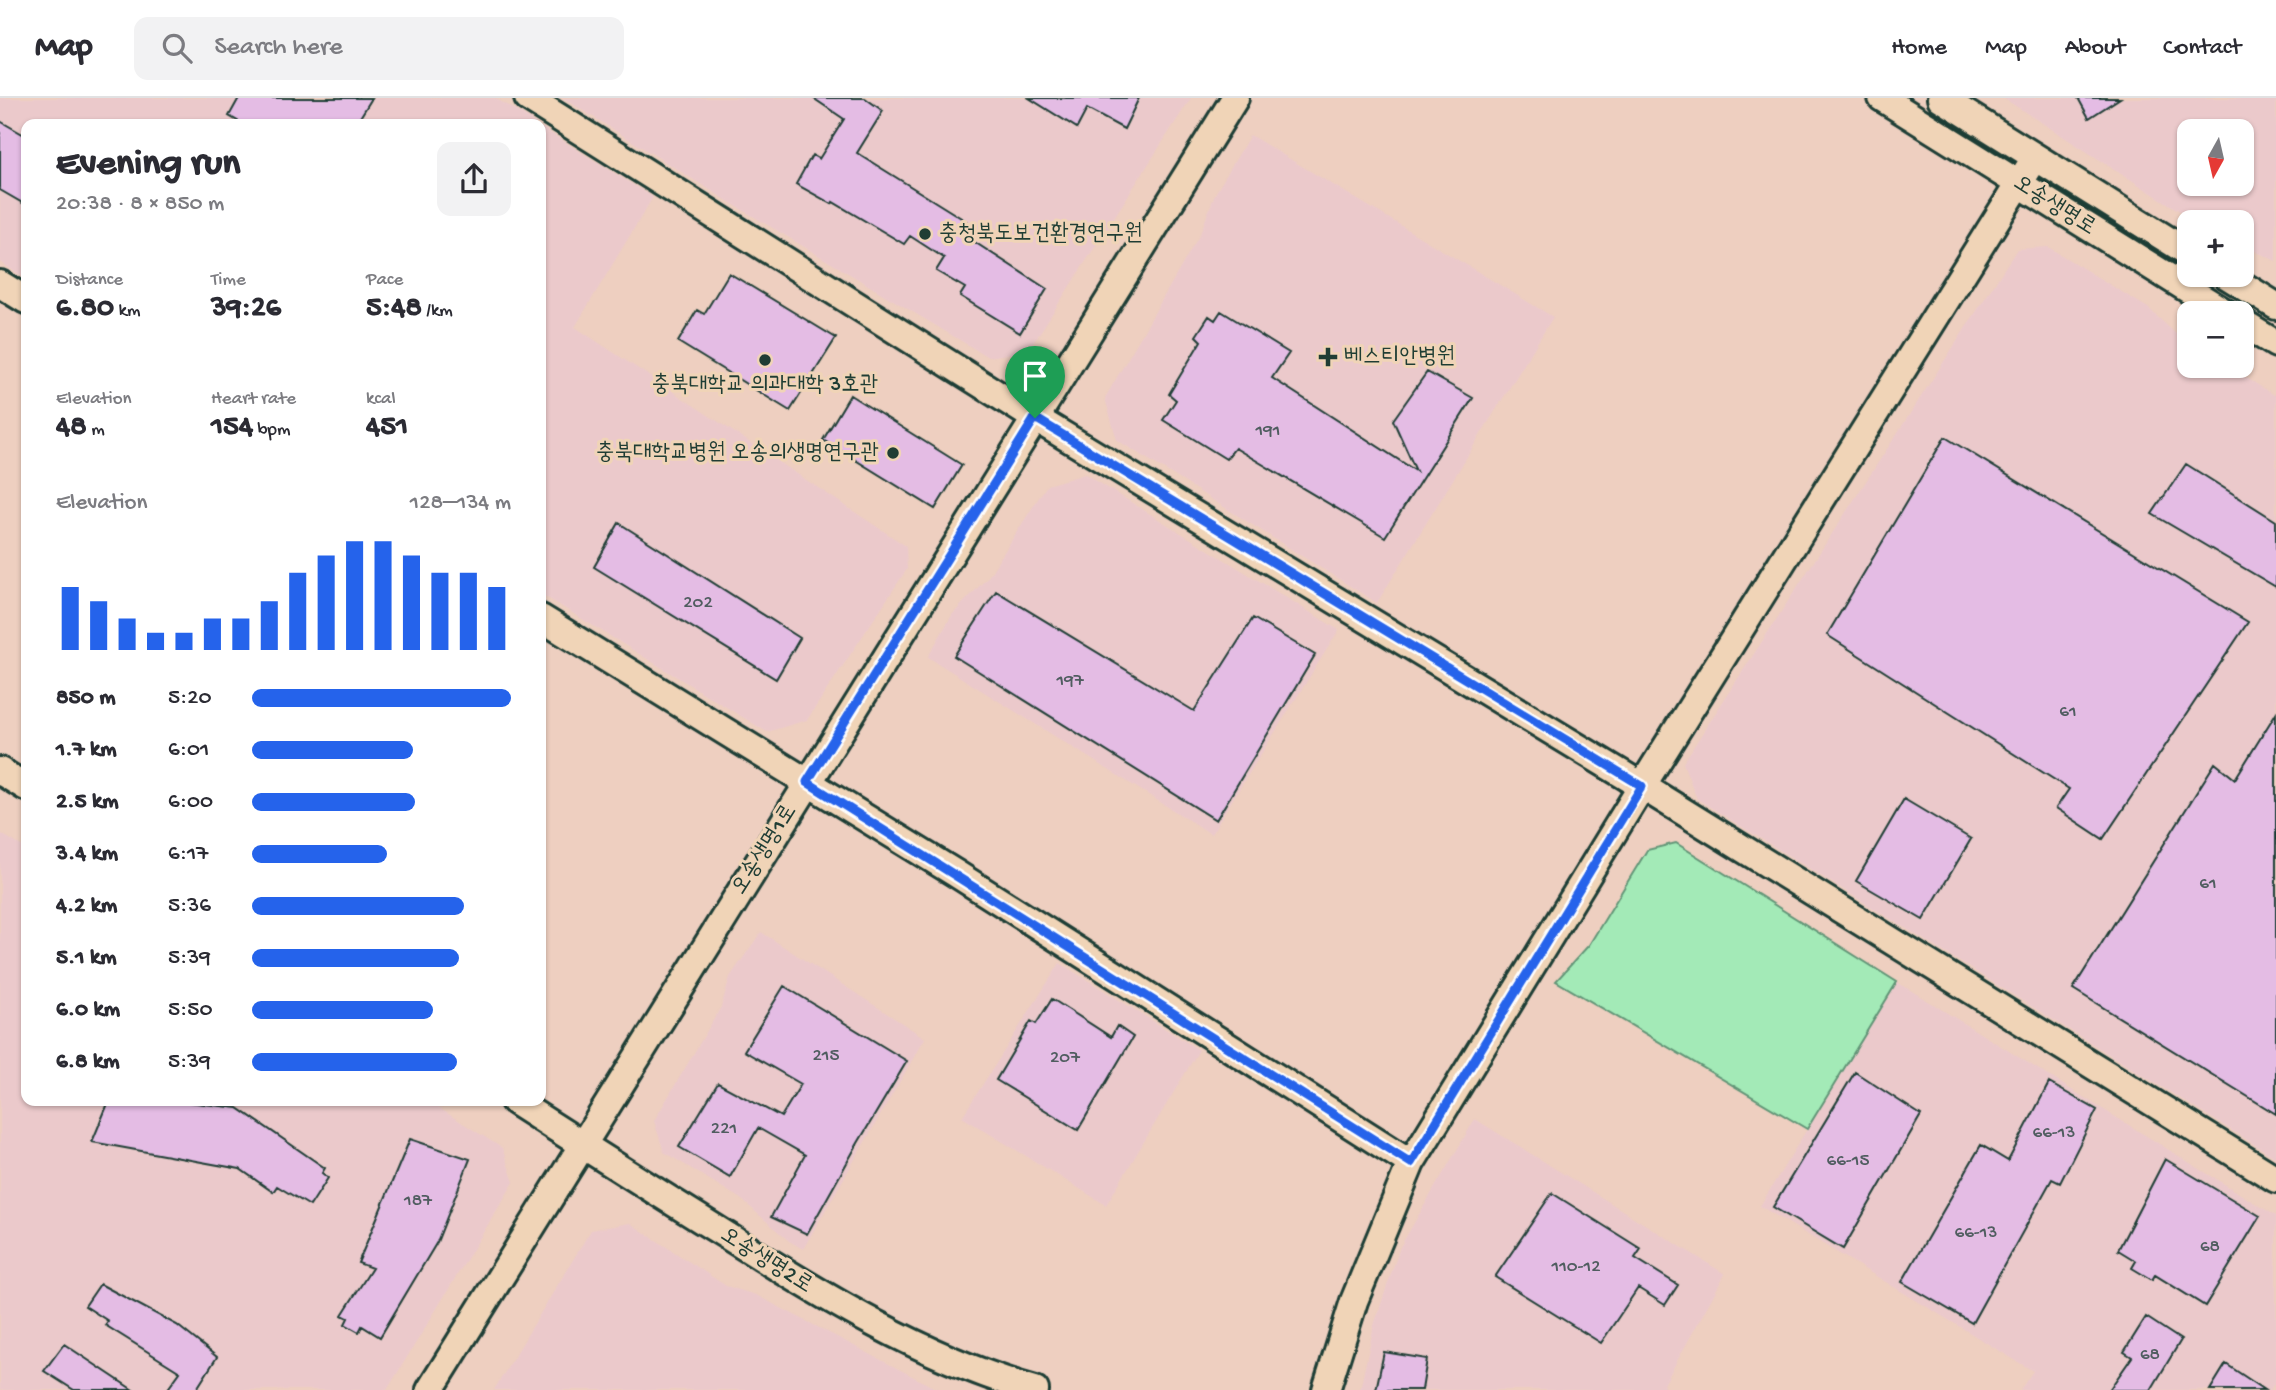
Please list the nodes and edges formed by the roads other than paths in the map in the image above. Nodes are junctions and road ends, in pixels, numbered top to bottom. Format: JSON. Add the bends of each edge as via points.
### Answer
{"nodes":[{"id":1,"x":528,"y":98,"type":"edge"},
{"id":2,"x":1235,"y":98,"type":"edge"},
{"id":3,"x":1882,"y":98,"type":"edge"},
{"id":4,"x":1941,"y":98,"type":"edge"},
{"id":5,"x":2035,"y":158,"type":"junction"},
{"id":6,"x":2020,"y":185,"type":"junction"},
{"id":7,"x":2177,"y":246,"type":"edge"},
{"id":8,"x":0,"y":284,"type":"edge"},
{"id":9,"x":2245,"y":287,"type":"edge"},
{"id":10,"x":21,"y":297,"type":"edge"},
{"id":11,"x":2207,"y":301,"type":"edge"},
{"id":12,"x":2276,"y":306,"type":"edge"},
{"id":13,"x":2254,"y":330,"type":"edge"},
{"id":14,"x":2276,"y":344,"type":"edge"},
{"id":15,"x":1035,"y":418,"type":"junction"},
{"id":16,"x":546,"y":621,"type":"edge"},
{"id":17,"x":0,"y":771,"type":"edge"},
{"id":18,"x":807,"y":782,"type":"junction"},
{"id":19,"x":21,"y":785,"type":"edge"},
{"id":20,"x":1642,"y":786,"type":"junction"},
{"id":21,"x":522,"y":1106,"type":"edge"},
{"id":22,"x":584,"y":1146,"type":"junction"},
{"id":23,"x":1411,"y":1163,"type":"junction"},
{"id":24,"x":2276,"y":1179,"type":"edge"},
{"id":25,"x":430,"y":1390,"type":"edge"},
{"id":26,"x":1035,"y":1390,"type":"edge"},
{"id":27,"x":1326,"y":1390,"type":"edge"}],
"edges":[{"from":1,"to":15,"type":"street"},
{"from":2,"to":15,"type":"street","name":"오송생명1로"},
{"from":3,"to":6,"type":"street","name":"오송생명로"},
{"from":4,"to":5,"type":"street","name":"오송생명로"},
{"from":5,"to":6,"type":"street"},
{"from":5,"to":7,"type":"street","name":"오송생명로"},
{"from":6,"to":11,"type":"street","name":"오송생명로"},
{"from":6,"to":20,"type":"street"},
{"from":8,"to":10,"type":"street"},
{"from":9,"to":12,"type":"street"},
{"from":13,"to":14,"type":"street"},
{"from":15,"to":18,"type":"street","name":"오송생명1로"},
{"from":15,"to":20,"type":"street"},
{"from":16,"to":18,"type":"street"},
{"from":17,"to":19,"type":"street"},
{"from":18,"to":22,"type":"street","name":"오송생명1로"},
{"from":18,"to":23,"type":"street"},
{"from":20,"to":23,"type":"street"},
{"from":20,"to":24,"type":"street"},
{"from":21,"to":22,"type":"street","name":"오송생명2로"},
{"from":22,"to":25,"type":"street","name":"오송생명1로"},
{"from":22,"to":26,"type":"street","name":"오송생명2로","via":[[852,1312],[943,1357]]},
{"from":23,"to":27,"type":"street","via":[[1354,1301]]}]}
